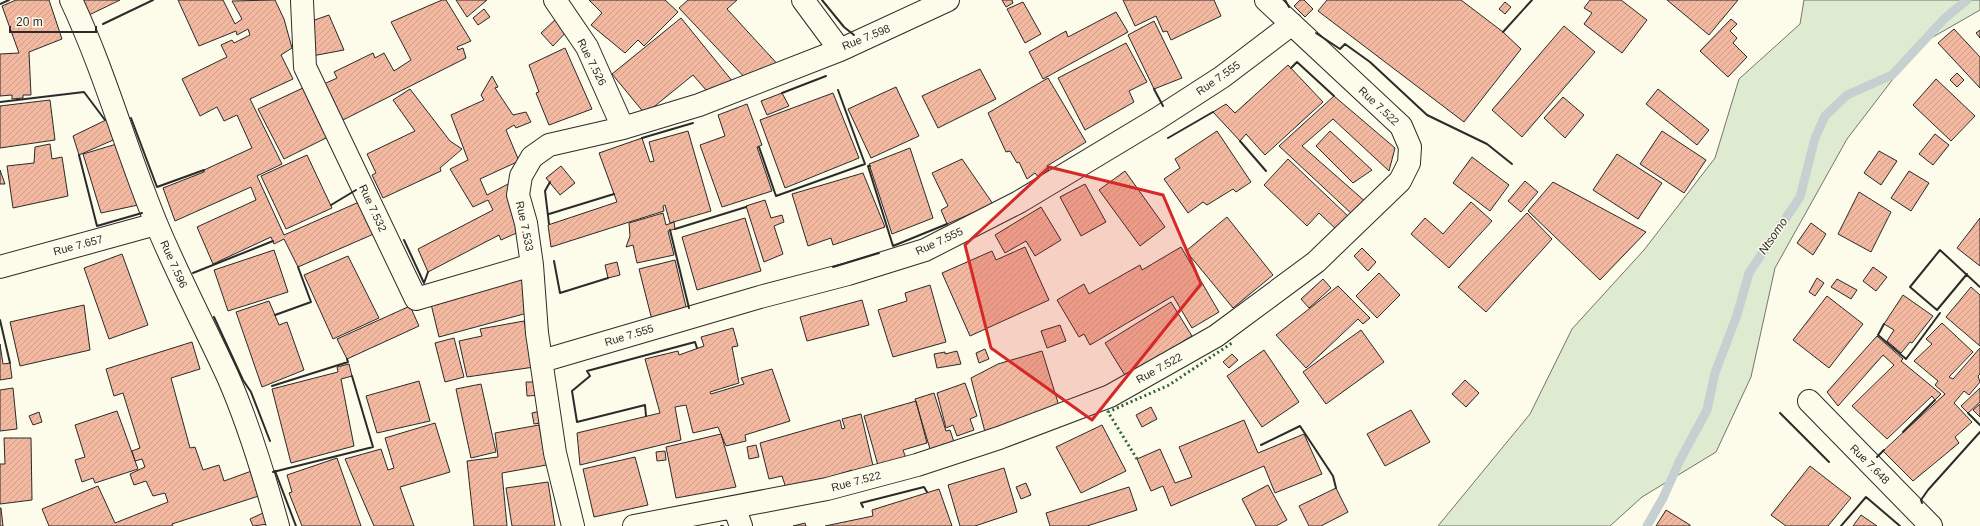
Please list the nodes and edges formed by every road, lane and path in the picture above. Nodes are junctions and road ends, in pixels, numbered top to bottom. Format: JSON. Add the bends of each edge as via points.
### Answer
{"nodes":[{"id":1,"x":71,"y":0,"type":"edge"},
{"id":2,"x":302,"y":0,"type":"edge"},
{"id":3,"x":555,"y":0,"type":"edge"},
{"id":4,"x":803,"y":0,"type":"edge"},
{"id":5,"x":948,"y":0,"type":"edge"},
{"id":6,"x":1266,"y":0,"type":"edge"},
{"id":7,"x":1292,"y":24,"type":"junction"},
{"id":8,"x":840,"y":50,"type":"junction"},
{"id":9,"x":624,"y":128,"type":"junction"},
{"id":10,"x":156,"y":224,"type":"junction"},
{"id":11,"x":532,"y":265,"type":"junction"},
{"id":12,"x":0,"y":267,"type":"edge"},
{"id":13,"x":542,"y":361,"type":"junction"},
{"id":14,"x":1809,"y":402,"type":"dead end"},
{"id":15,"x":738,"y":516,"type":"edge"},
{"id":16,"x":278,"y":526,"type":"edge"},
{"id":17,"x":573,"y":526,"type":"edge"},
{"id":18,"x":634,"y":526,"type":"edge"},
{"id":19,"x":1931,"y":526,"type":"edge"}],
"edges":[{"from":1,"to":10,"type":"street","name":"Rue 7.596","via":[[115,109]]},
{"from":2,"to":11,"type":"street","name":"Rue 7.532","via":[[305,67],[416,299]]},
{"from":3,"to":9,"type":"street","name":"Rue 7.526","via":[[588,47]]},
{"from":4,"to":8,"type":"street","name":"Rue 7.598"},
{"from":5,"to":8,"type":"street","name":"Rue 7.598"},
{"from":6,"to":7,"type":"street","name":"Rue 7.522"},
{"from":7,"to":13,"type":"street","name":"Rue 7.555","via":[[1222,77],[1157,119],[1020,202],[925,250]]},
{"from":7,"to":15,"type":"street","name":"Rue 7.522","via":[[1401,126],[1410,147],[1409,162],[1400,181],[1316,262],[1216,336],[1110,396],[999,438],[917,465]]},
{"from":8,"to":9,"type":"street","name":"Rue 7.533","via":[[699,105]]},
{"from":9,"to":11,"type":"street","name":"Rue 7.533","via":[[549,145],[532,157],[521,176],[518,195],[526,223]]},
{"from":10,"to":12,"type":"street","name":"Rue 7.657"},
{"from":10,"to":16,"type":"street","name":"Rue 7.596","via":[[228,378],[261,464]]},
{"from":11,"to":13,"type":"street","name":"Rue 7.533"},
{"from":13,"to":17,"type":"street","name":"Rue 7.533","via":[[555,453]]},
{"from":14,"to":19,"type":"street","name":"Rue 7.648"},
{"from":15,"to":18,"type":"street","name":"Rue 7.522"}]}
